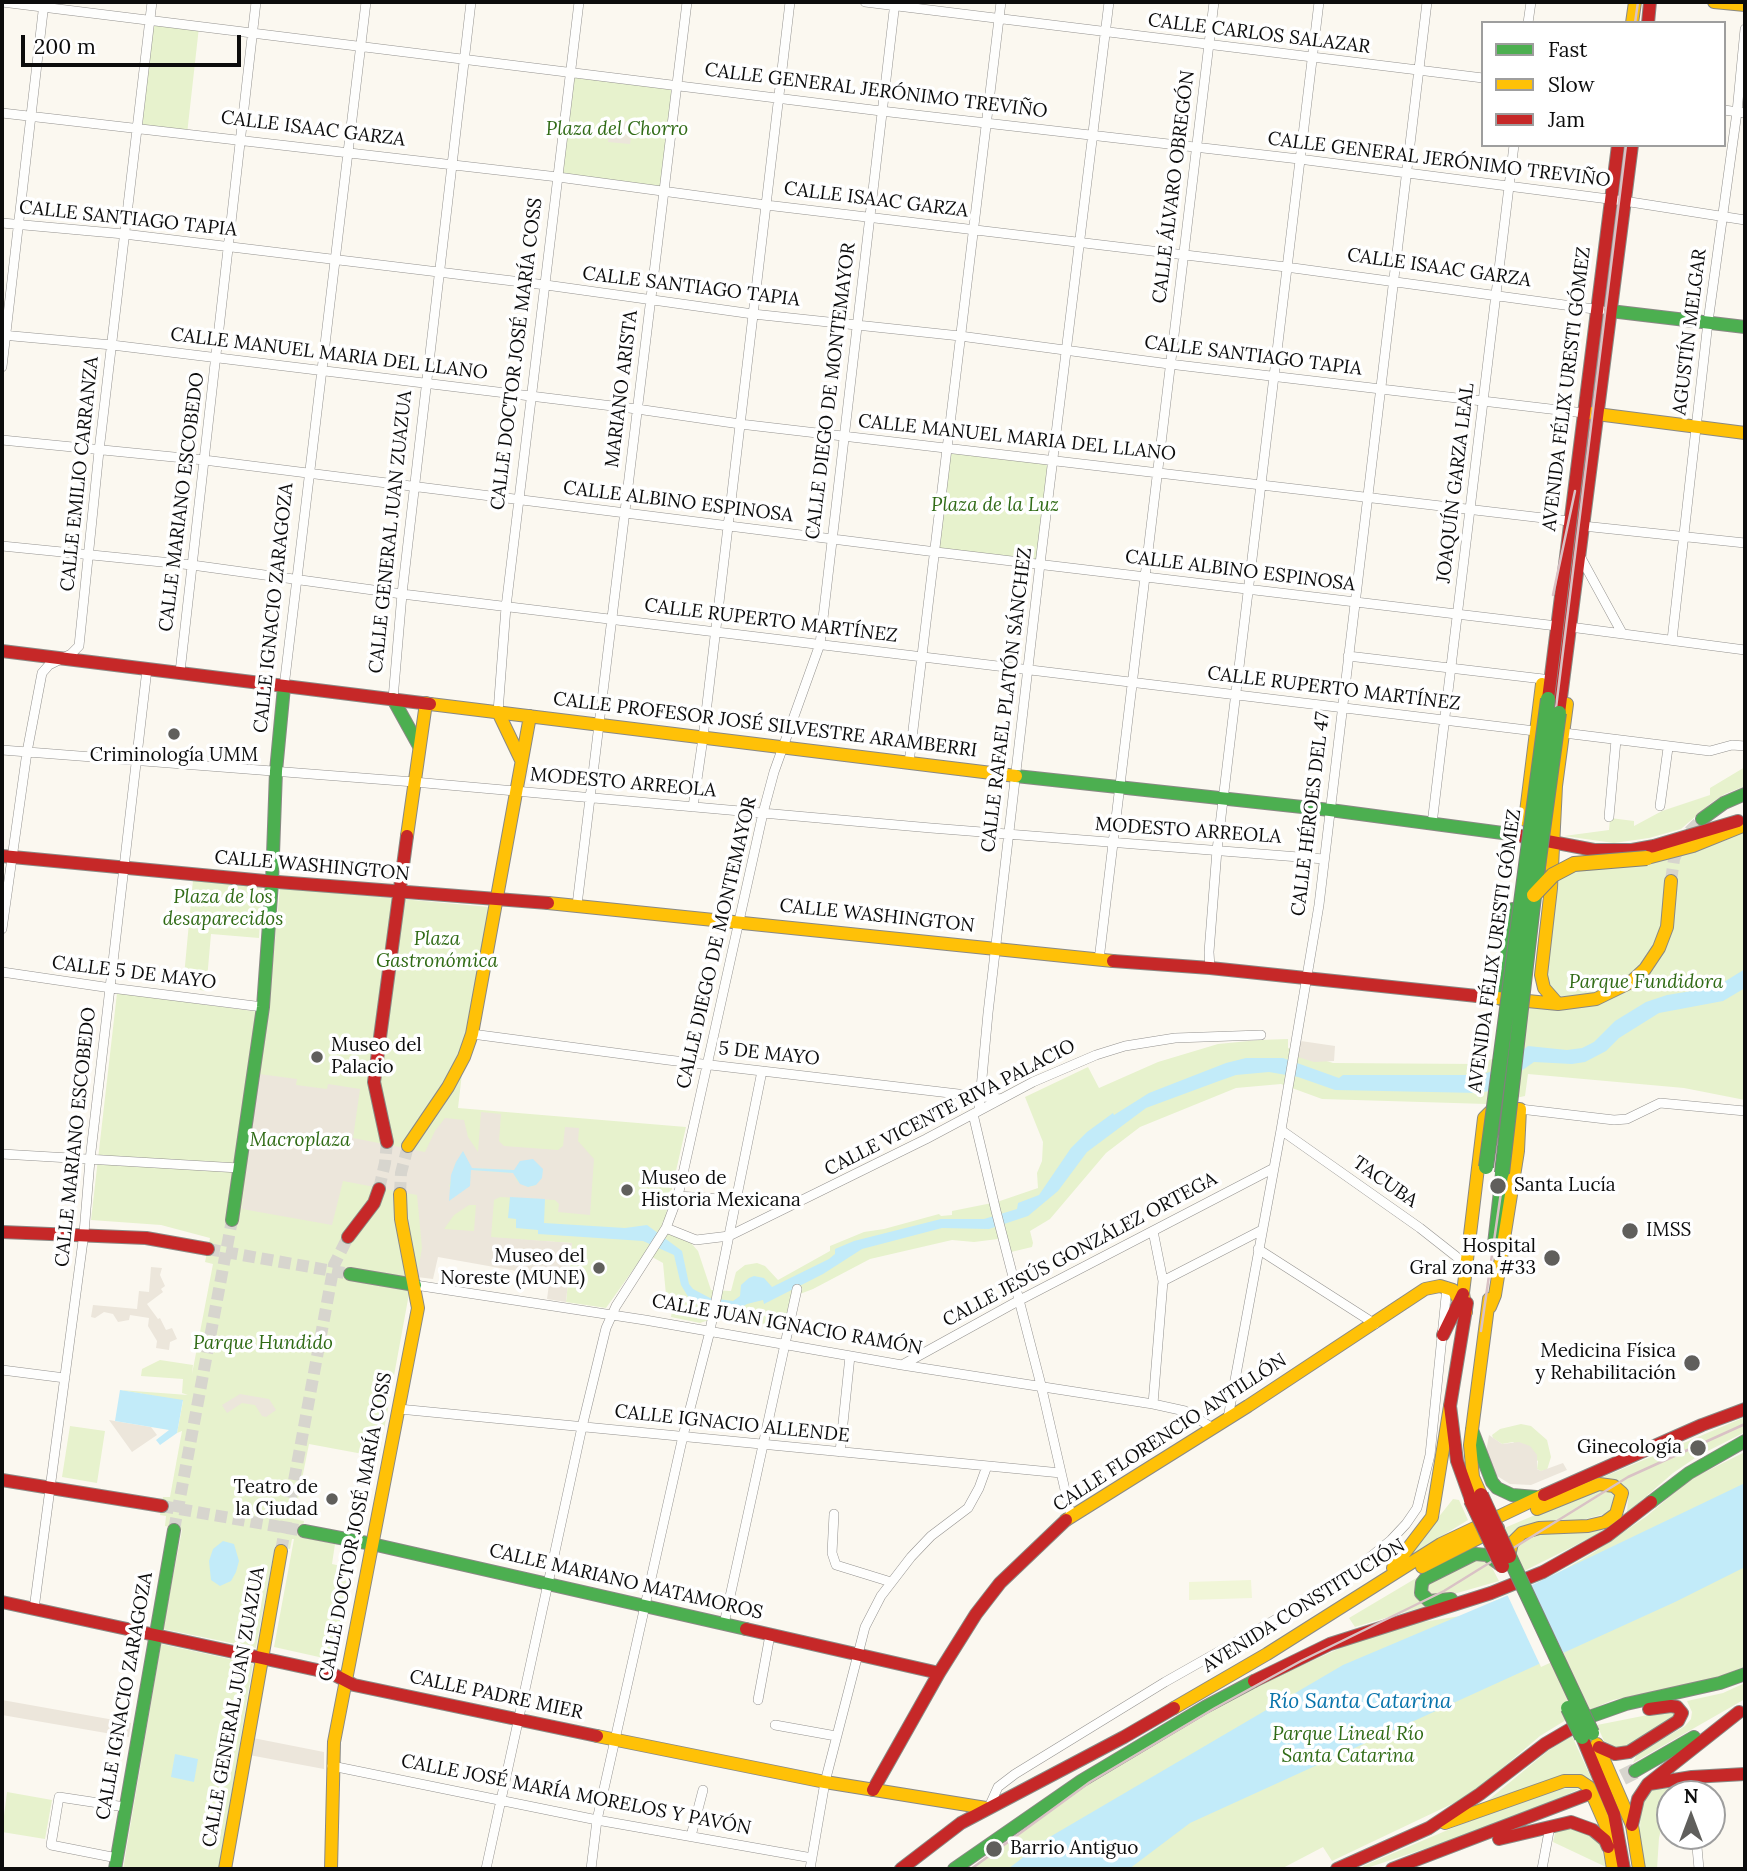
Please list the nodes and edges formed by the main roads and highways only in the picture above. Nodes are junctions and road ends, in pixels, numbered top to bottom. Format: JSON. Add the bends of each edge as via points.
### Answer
{"nodes":[{"id":1,"x":1635,"y":2,"type":"edge"},
{"id":2,"x":1650,"y":2,"type":"edge"},
{"id":3,"x":1713,"y":2,"type":"edge"},
{"id":4,"x":1745,"y":5,"type":"edge"},
{"id":5,"x":1632,"y":21,"type":"edge"},
{"id":6,"x":1648,"y":21,"type":"edge"},
{"id":7,"x":1618,"y":147,"type":"edge"},
{"id":8,"x":1631,"y":147,"type":"edge"},
{"id":9,"x":1618,"y":200,"type":"junction"},
{"id":10,"x":1603,"y":310,"type":"junction"},
{"id":11,"x":1745,"y":327,"type":"edge"},
{"id":12,"x":1591,"y":414,"type":"junction"},
{"id":13,"x":1745,"y":433,"type":"edge"},
{"id":14,"x":1576,"y":524,"type":"junction"},
{"id":15,"x":1564,"y":627,"type":"junction"},
{"id":16,"x":2,"y":651,"type":"edge"},
{"id":17,"x":1560,"y":658,"type":"junction"},
{"id":18,"x":284,"y":687,"type":"junction"},
{"id":19,"x":393,"y":699,"type":"junction"},
{"id":20,"x":426,"y":703,"type":"junction"},
{"id":21,"x":498,"y":712,"type":"junction"},
{"id":22,"x":530,"y":716,"type":"junction"},
{"id":23,"x":419,"y":746,"type":"junction"},
{"id":24,"x":521,"y":761,"type":"junction"},
{"id":25,"x":1530,"y":781,"type":"junction"},
{"id":26,"x":1556,"y":786,"type":"junction"},
{"id":27,"x":1745,"y":794,"type":"edge"},
{"id":28,"x":1702,"y":819,"type":"tunnel mouth"},
{"id":29,"x":1745,"y":819,"type":"edge"},
{"id":30,"x":1745,"y":825,"type":"edge"},
{"id":31,"x":1524,"y":837,"type":"junction"},
{"id":32,"x":1552,"y":843,"type":"junction"},
{"id":33,"x":7,"y":857,"type":"edge"},
{"id":34,"x":1671,"y":881,"type":"tunnel mouth"},
{"id":35,"x":272,"y":882,"type":"junction"},
{"id":36,"x":397,"y":892,"type":"junction"},
{"id":37,"x":1534,"y":896,"type":"junction"},
{"id":38,"x":497,"y":899,"type":"junction"},
{"id":39,"x":1504,"y":970,"type":"junction"},
{"id":40,"x":1541,"y":975,"type":"junction"},
{"id":41,"x":1501,"y":999,"type":"junction"},
{"id":42,"x":1558,"y":1004,"type":"junction"},
{"id":43,"x":387,"y":1142,"type":"tunnel mouth"},
{"id":44,"x":408,"y":1146,"type":"tunnel mouth"},
{"id":45,"x":379,"y":1189,"type":"tunnel mouth"},
{"id":46,"x":400,"y":1194,"type":"tunnel mouth"},
{"id":47,"x":232,"y":1220,"type":"tunnel mouth"},
{"id":48,"x":2,"y":1224,"type":"edge"},
{"id":49,"x":2,"y":1232,"type":"edge"},
{"id":50,"x":86,"y":1234,"type":"junction"},
{"id":51,"x":348,"y":1237,"type":"tunnel mouth"},
{"id":52,"x":208,"y":1249,"type":"tunnel mouth"},
{"id":53,"x":350,"y":1274,"type":"tunnel mouth"},
{"id":54,"x":415,"y":1285,"type":"junction"},
{"id":55,"x":1465,"y":1299,"type":"junction"},
{"id":56,"x":1490,"y":1307,"type":"junction"},
{"id":57,"x":1443,"y":1335,"type":"road end"},
{"id":58,"x":1745,"y":1403,"type":"edge"},
{"id":59,"x":1451,"y":1406,"type":"junction"},
{"id":60,"x":1745,"y":1409,"type":"edge"},
{"id":61,"x":1729,"y":1415,"type":"junction"},
{"id":62,"x":1472,"y":1430,"type":"junction"},
{"id":63,"x":1745,"y":1441,"type":"edge"},
{"id":64,"x":2,"y":1480,"type":"edge"},
{"id":65,"x":1476,"y":1497,"type":"junction"},
{"id":66,"x":1538,"y":1498,"type":"junction"},
{"id":67,"x":162,"y":1506,"type":"tunnel mouth"},
{"id":68,"x":174,"y":1530,"type":"tunnel mouth"},
{"id":69,"x":304,"y":1531,"type":"tunnel mouth"},
{"id":70,"x":372,"y":1544,"type":"junction"},
{"id":71,"x":281,"y":1550,"type":"tunnel mouth"},
{"id":72,"x":1505,"y":1561,"type":"junction"},
{"id":73,"x":1375,"y":1588,"type":"junction"},
{"id":74,"x":1491,"y":1593,"type":"junction"},
{"id":75,"x":2,"y":1602,"type":"edge"},
{"id":76,"x":155,"y":1634,"type":"junction"},
{"id":77,"x":261,"y":1657,"type":"junction"},
{"id":78,"x":939,"y":1673,"type":"junction"},
{"id":79,"x":1745,"y":1674,"type":"edge"},
{"id":80,"x":345,"y":1680,"type":"junction"},
{"id":81,"x":1742,"y":1710,"type":"edge"},
{"id":82,"x":1559,"y":1734,"type":"junction"},
{"id":83,"x":1587,"y":1735,"type":"junction"},
{"id":84,"x":1599,"y":1747,"type":"junction"},
{"id":85,"x":891,"y":1757,"type":"junction"},
{"id":86,"x":1635,"y":1771,"type":"tunnel mouth"},
{"id":87,"x":1745,"y":1774,"type":"edge"},
{"id":88,"x":1648,"y":1784,"type":"junction"},
{"id":89,"x":873,"y":1790,"type":"junction"},
{"id":90,"x":901,"y":1795,"type":"junction"},
{"id":91,"x":1586,"y":1795,"type":"tunnel mouth"},
{"id":92,"x":988,"y":1807,"type":"junction"},
{"id":93,"x":1632,"y":1825,"type":"junction"},
{"id":94,"x":1429,"y":1828,"type":"junction"},
{"id":95,"x":1458,"y":1845,"type":"junction"},
{"id":96,"x":1610,"y":1850,"type":"junction"},
{"id":97,"x":116,"y":1863,"type":"edge"},
{"id":98,"x":1430,"y":1863,"type":"edge"},
{"id":99,"x":225,"y":1869,"type":"edge"},
{"id":100,"x":331,"y":1869,"type":"edge"},
{"id":101,"x":901,"y":1869,"type":"edge"},
{"id":102,"x":954,"y":1869,"type":"edge"},
{"id":103,"x":1337,"y":1869,"type":"edge"},
{"id":104,"x":1392,"y":1869,"type":"edge"},
{"id":105,"x":1613,"y":1869,"type":"edge"},
{"id":106,"x":1623,"y":1869,"type":"edge"},
{"id":107,"x":1639,"y":1869,"type":"edge"}],
"edges":[{"from":1,"to":5,"type":"main road"},
{"from":2,"to":6,"type":"main road"},
{"from":3,"to":4,"type":"main road"},
{"from":7,"to":9,"type":"main road","name":"AVENIDA FÉLIX URESTI GÓMEZ"},
{"from":8,"to":9,"type":"main road","name":"AVENIDA FÉLIX URESTI GÓMEZ"},
{"from":9,"to":10,"type":"main road","name":"AVENIDA FÉLIX URESTI GÓMEZ"},
{"from":10,"to":11,"type":"main road","name":"CALLE ISAAC GARZA"},
{"from":10,"to":12,"type":"main road","name":"AVENIDA FÉLIX URESTI GÓMEZ"},
{"from":12,"to":13,"type":"main road"},
{"from":12,"to":14,"type":"main road","name":"AVENIDA FÉLIX URESTI GÓMEZ"},
{"from":14,"to":15,"type":"main road","name":"AVENIDA FÉLIX URESTI GÓMEZ"},
{"from":14,"to":15,"type":"main road","name":"AVENIDA FÉLIX URESTI GÓMEZ","via":[[1579,555]]},
{"from":15,"to":17,"type":"main road","name":"AVENIDA FÉLIX URESTI GÓMEZ"},
{"from":16,"to":18,"type":"main road","name":"CALLE PROFESOR JOSÉ SILVESTRE ARAMBERRI"},
{"from":17,"to":25,"type":"main road","via":[[1546,666]]},
{"from":17,"to":26,"type":"main road","via":[[1570,671]]},
{"from":17,"to":37,"type":"main road","name":"AVENIDA FÉLIX URESTI GÓMEZ","bridge":true,"via":[[1559,713]]},
{"from":17,"to":55,"type":"main road","name":"AVENIDA FÉLIX URESTI GÓMEZ","bridge":true,"via":[[1548,699]]},
{"from":18,"to":19,"type":"main road","name":"CALLE PROFESOR JOSÉ SILVESTRE ARAMBERRI"},
{"from":18,"to":35,"type":"main road","name":"CALLE IGNACIO ZARAGOZA"},
{"from":19,"to":20,"type":"main road","name":"CALLE PROFESOR JOSÉ SILVESTRE ARAMBERRI"},
{"from":19,"to":23,"type":"main road","name":"CALLE GENERAL JUAN ZUAZUA"},
{"from":20,"to":21,"type":"main road","name":"CALLE PROFESOR JOSÉ SILVESTRE ARAMBERRI"},
{"from":20,"to":23,"type":"main road"},
{"from":21,"to":22,"type":"main road","name":"CALLE PROFESOR JOSÉ SILVESTRE ARAMBERRI"},
{"from":21,"to":24,"type":"main road"},
{"from":22,"to":24,"type":"main road"},
{"from":22,"to":31,"type":"main road","name":"CALLE PROFESOR JOSÉ SILVESTRE ARAMBERRI"},
{"from":23,"to":36,"type":"main road"},
{"from":24,"to":38,"type":"main road"},
{"from":25,"to":26,"type":"main road","via":[[1539,791]]},
{"from":25,"to":31,"type":"main road"},
{"from":26,"to":32,"type":"main road"},
{"from":27,"to":28,"type":"main road"},
{"from":29,"to":32,"type":"main road","name":"CALLE PROFESOR JOSÉ SILVESTRE ARAMBERRI","via":[[1632,850]]},
{"from":30,"to":37,"type":"main road","bridge":true,"via":[[1647,858],[1574,863],[1553,875]]},
{"from":31,"to":32,"type":"main road","name":"CALLE PROFESOR JOSÉ SILVESTRE ARAMBERRI"},
{"from":31,"to":39,"type":"main road"},
{"from":32,"to":40,"type":"main road"},
{"from":33,"to":35,"type":"main road","name":"CALLE WASHINGTON"},
{"from":34,"to":42,"type":"main road","name":"CALLE WASHINGTON","via":[[1667,927],[1645,969],[1631,982],[1596,999]]},
{"from":35,"to":36,"type":"main road","name":"CALLE WASHINGTON"},
{"from":35,"to":47,"type":"main road","name":"CALLE IGNACIO ZARAGOZA","via":[[262,1007]]},
{"from":36,"to":38,"type":"main road","name":"CALLE WASHINGTON"},
{"from":36,"to":43,"type":"main road","via":[[375,1073]]},
{"from":37,"to":56,"type":"main road","name":"AVENIDA FÉLIX URESTI GÓMEZ","bridge":true},
{"from":38,"to":41,"type":"main road","name":"CALLE WASHINGTON"},
{"from":38,"to":44,"type":"main road","via":[[464,1057]]},
{"from":39,"to":40,"type":"main road","via":[[1520,981]]},
{"from":39,"to":41,"type":"main road"},
{"from":40,"to":42,"type":"main road","via":[[1544,988]]},
{"from":41,"to":42,"type":"main road","name":"CALLE WASHINGTON"},
{"from":45,"to":51,"type":"main road"},
{"from":46,"to":54,"type":"main road","name":"CALLE DOCTOR JOSÉ MARÍA COSS"},
{"from":48,"to":50,"type":"main road"},
{"from":49,"to":50,"type":"main road"},
{"from":50,"to":52,"type":"main road"},
{"from":53,"to":54,"type":"main road","name":"CALLE JUAN IGNACIO RAMÓN"},
{"from":54,"to":70,"type":"main road","name":"CALLE DOCTOR JOSÉ MARÍA COSS","via":[[418,1308]]},
{"from":55,"to":56,"type":"main road","via":[[1484,1118],[1493,1109],[1520,1108],[1518,1151]]},
{"from":55,"to":57,"type":"main road"},
{"from":55,"to":59,"type":"main road","name":"AVENIDA FÉLIX URESTI GÓMEZ"},
{"from":55,"to":78,"type":"main road","name":"CALLE FLORENCIO ANTILLÓN","via":[[1447,1287],[1425,1289],[1071,1516],[987,1599]]},
{"from":56,"to":62,"type":"main road","name":"AVENIDA FÉLIX URESTI GÓMEZ"},
{"from":58,"to":61,"type":"main road"},
{"from":59,"to":65,"type":"main road","name":"AVENIDA FÉLIX URESTI GÓMEZ","via":[[1457,1461]]},
{"from":59,"to":73,"type":"main road","via":[[1432,1517]]},
{"from":60,"to":61,"type":"main road","name":"AVENIDA CONSTITUCIÓN"},
{"from":61,"to":66,"type":"main road","name":"AVENIDA CONSTITUCIÓN"},
{"from":62,"to":65,"type":"main road","name":"AVENIDA FÉLIX URESTI GÓMEZ"},
{"from":62,"to":66,"type":"main road","via":[[1497,1488]]},
{"from":63,"to":74,"type":"main road","name":"AVENIDA CONSTITUCIÓN","via":[[1689,1473],[1591,1546]]},
{"from":64,"to":67,"type":"main road"},
{"from":65,"to":72,"type":"main road","name":"AVENIDA FÉLIX URESTI GÓMEZ","bridge":true},
{"from":66,"to":73,"type":"main road","name":"AVENIDA CONSTITUCIÓN","via":[[1441,1544]]},
{"from":68,"to":76,"type":"main road","name":"CALLE IGNACIO ZARAGOZA"},
{"from":69,"to":70,"type":"main road","name":"CALLE MARIANO MATAMOROS"},
{"from":70,"to":78,"type":"main road","name":"CALLE MARIANO MATAMOROS"},
{"from":70,"to":80,"type":"main road","name":"CALLE DOCTOR JOSÉ MARÍA COSS"},
{"from":71,"to":77,"type":"main road","name":"CALLE GENERAL JUAN ZUAZUA"},
{"from":72,"to":73,"type":"main road","via":[[1515,1539],[1526,1531],[1605,1522],[1616,1514],[1622,1498],[1619,1489],[1600,1485],[1556,1502]]},
{"from":72,"to":74,"type":"main road","via":[[1475,1554],[1425,1579],[1421,1587],[1429,1601]]},
{"from":72,"to":83,"type":"main road","name":"AVENIDA FÉLIX URESTI GÓMEZ","bridge":true},
{"from":73,"to":92,"type":"main road","name":"AVENIDA CONSTITUCIÓN","via":[[1115,1742]]},
{"from":74,"to":102,"type":"main road","name":"AVENIDA CONSTITUCIÓN","via":[[1330,1644],[1272,1671],[1082,1781]]},
{"from":75,"to":76,"type":"main road","name":"CALLE PADRE MIER"},
{"from":76,"to":77,"type":"main road","name":"CALLE PADRE MIER"},
{"from":76,"to":97,"type":"main road","name":"CALLE IGNACIO ZARAGOZA"},
{"from":77,"to":80,"type":"main road","name":"CALLE PADRE MIER","via":[[331,1672]]},
{"from":77,"to":99,"type":"main road","name":"CALLE GENERAL JUAN ZUAZUA"},
{"from":78,"to":85,"type":"main road","name":"CALLE FLORENCIO ANTILLÓN"},
{"from":79,"to":82,"type":"main road","via":[[1615,1707]]},
{"from":80,"to":89,"type":"main road","name":"CALLE PADRE MIER","via":[[517,1720]]},
{"from":80,"to":100,"type":"main road","name":"CALLE DOCTOR JOSÉ MARÍA COSS","via":[[332,1766]]},
{"from":81,"to":86,"type":"main road"},
{"from":81,"to":88,"type":"main road"},
{"from":82,"to":84,"type":"main road","via":[[1629,1713],[1671,1706],[1682,1713],[1678,1721],[1634,1750],[1620,1754]]},
{"from":82,"to":94,"type":"main road"},
{"from":83,"to":84,"type":"main road"},
{"from":83,"to":106,"type":"main road","via":[[1614,1814]]},
{"from":84,"to":93,"type":"main road"},
{"from":85,"to":89,"type":"main road","name":"CALLE FLORENCIO ANTILLÓN"},
{"from":85,"to":90,"type":"main road","via":[[889,1782]]},
{"from":87,"to":88,"type":"main road"},
{"from":88,"to":93,"type":"main road","via":[[1638,1799]]},
{"from":89,"to":90,"type":"main road","name":"CALLE PADRE MIER"},
{"from":90,"to":92,"type":"main road","name":"CALLE PADRE MIER"},
{"from":91,"to":95,"type":"main road"},
{"from":92,"to":101,"type":"main road","name":"AVENIDA CONSTITUCIÓN"},
{"from":93,"to":107,"type":"main road"},
{"from":94,"to":96,"type":"main road","via":[[1574,1780],[1585,1783],[1592,1793]]},
{"from":94,"to":103,"type":"main road"},
{"from":95,"to":96,"type":"main road","via":[[1571,1822],[1600,1835]]},
{"from":95,"to":98,"type":"main road"},
{"from":96,"to":105,"type":"main road"},
{"from":98,"to":104,"type":"main road"}]}
